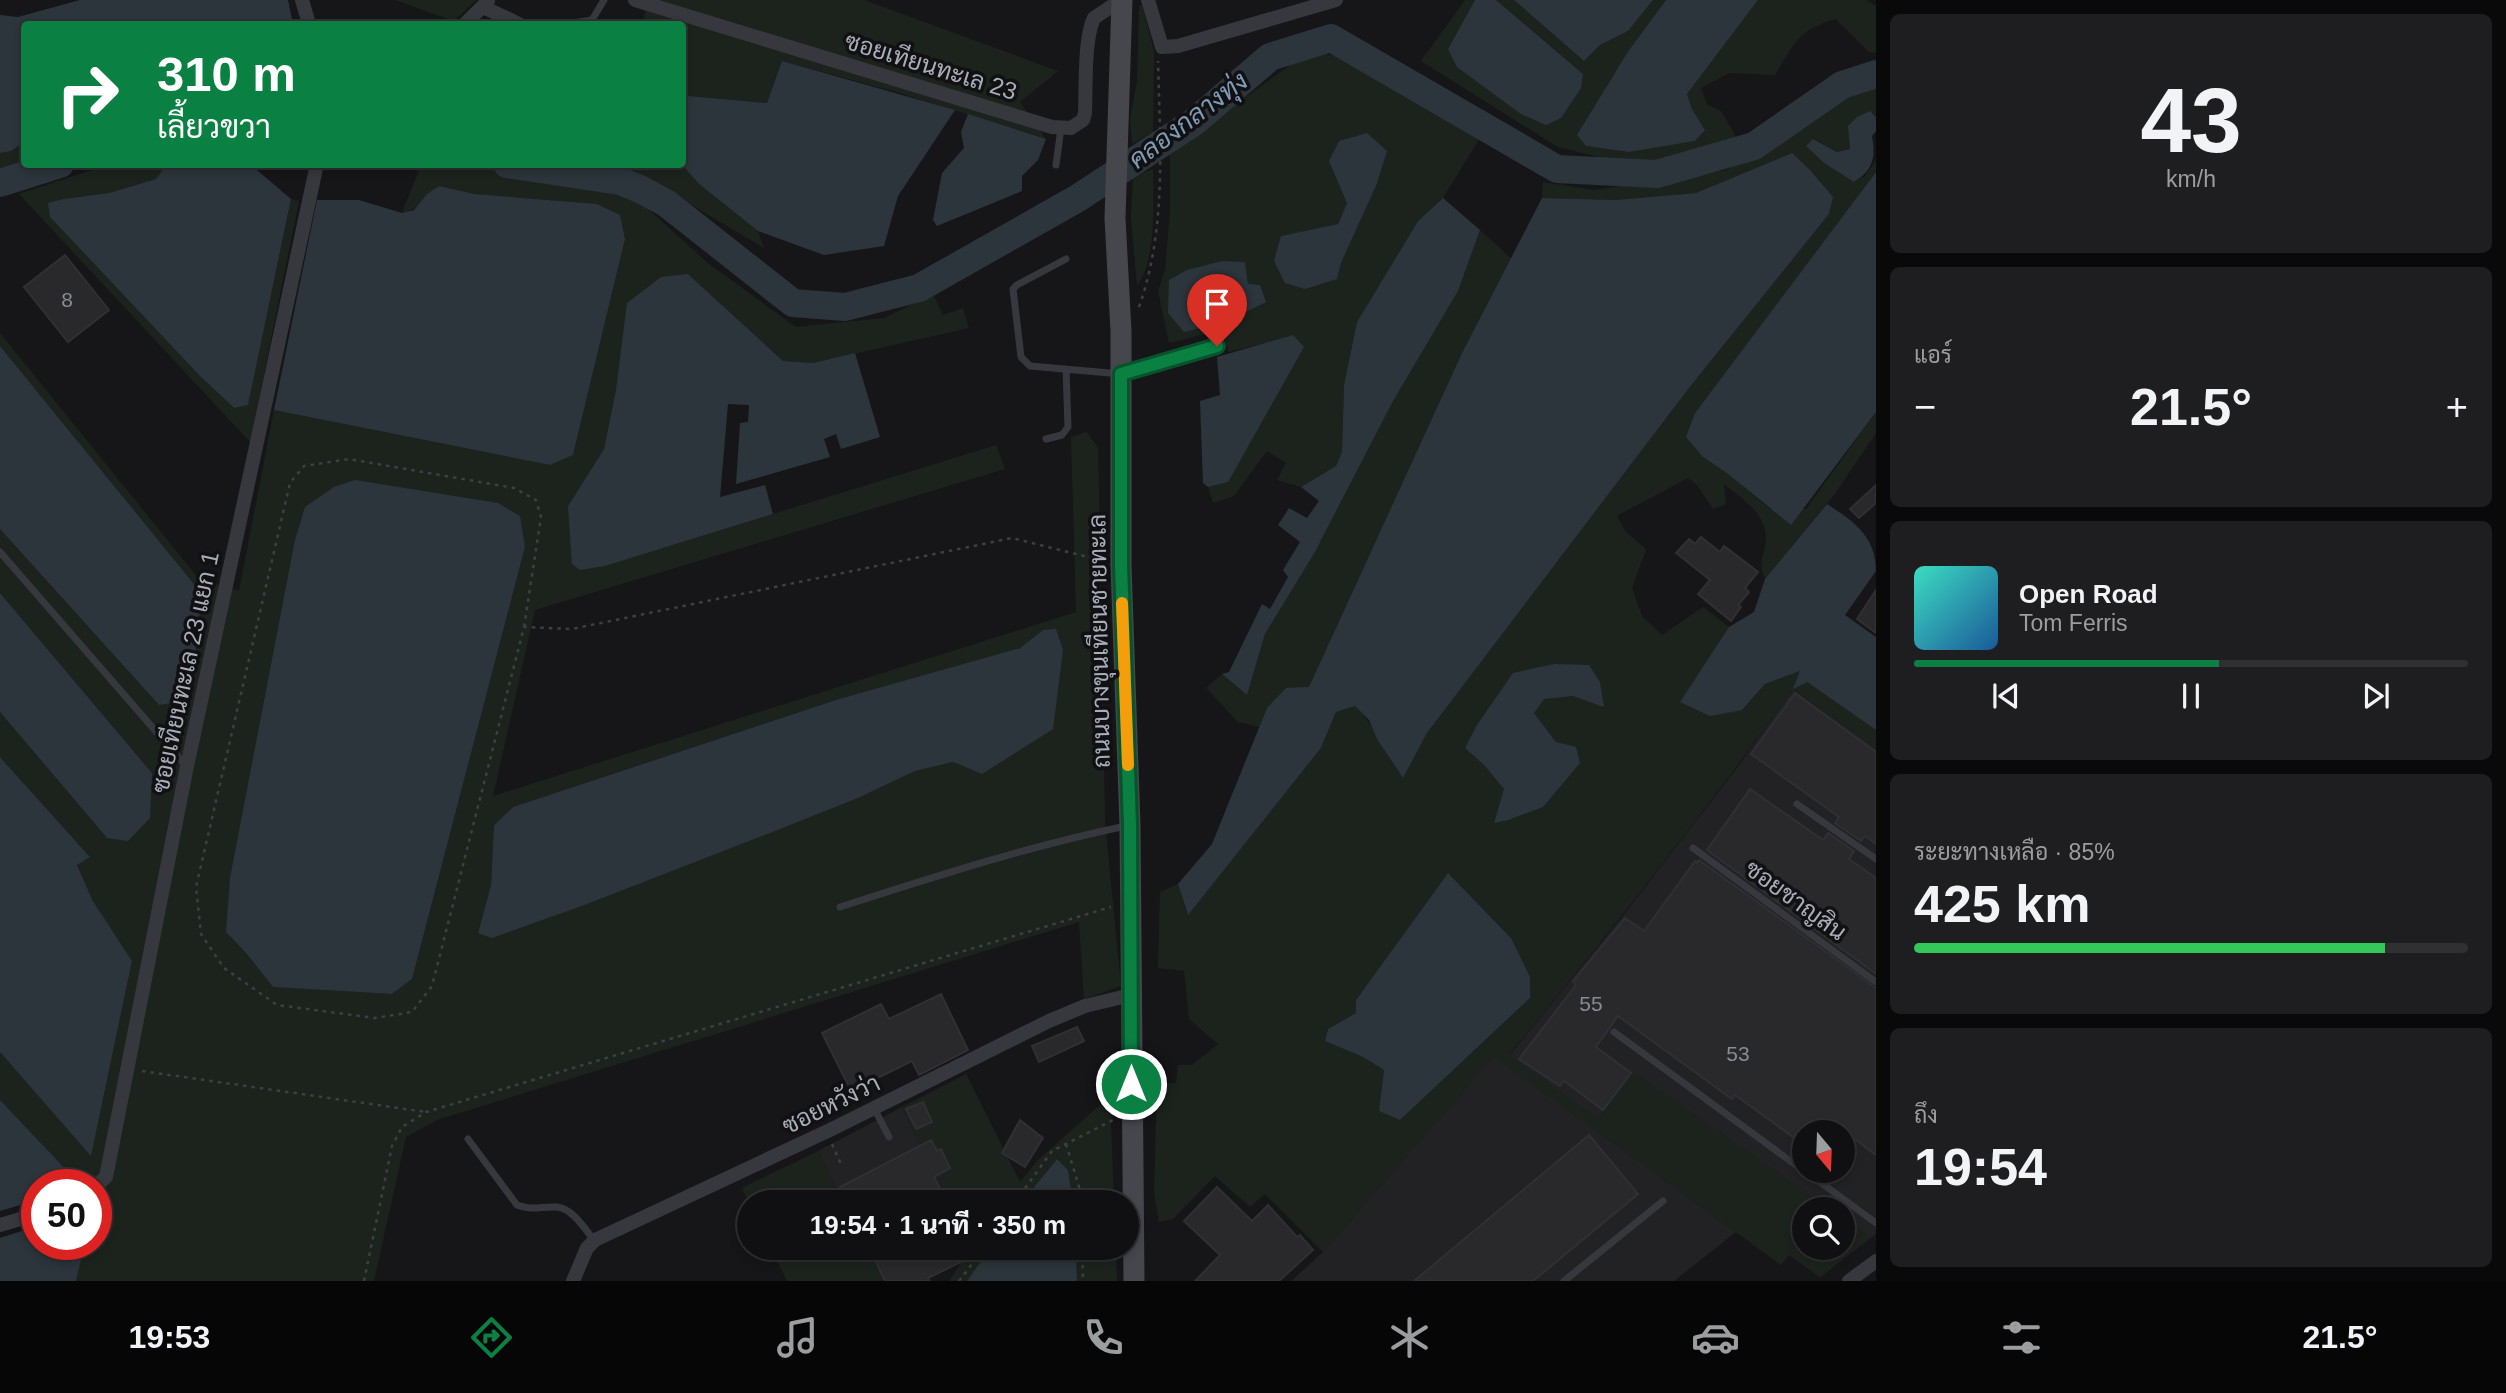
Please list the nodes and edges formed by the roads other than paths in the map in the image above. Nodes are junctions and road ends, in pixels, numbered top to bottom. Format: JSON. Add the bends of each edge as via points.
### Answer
{"nodes":[{"id":1,"x":302,"y":0,"type":"edge"},
{"id":2,"x":604,"y":0,"type":"edge"},
{"id":3,"x":635,"y":0,"type":"edge"},
{"id":4,"x":1121,"y":0,"type":"edge"},
{"id":5,"x":1149,"y":0,"type":"edge"},
{"id":6,"x":1336,"y":0,"type":"edge"},
{"id":7,"x":486,"y":4,"type":"edge"},
{"id":8,"x":308,"y":21,"type":"edge"},
{"id":9,"x":468,"y":21,"type":"edge"},
{"id":10,"x":514,"y":21,"type":"edge"},
{"id":11,"x":586,"y":21,"type":"edge"},
{"id":12,"x":1061,"y":127,"type":"junction"},
{"id":13,"x":1056,"y":165,"type":"dead end"},
{"id":14,"x":316,"y":168,"type":"edge"},
{"id":15,"x":1066,"y":259,"type":"dead end"},
{"id":16,"x":1217,"y":346,"type":"dead end"},
{"id":17,"x":1066,"y":369,"type":"junction"},
{"id":18,"x":1121,"y":374,"type":"junction"},
{"id":19,"x":1046,"y":439,"type":"dead end"},
{"id":20,"x":0,"y":552,"type":"edge"},
{"id":21,"x":187,"y":766,"type":"junction"},
{"id":22,"x":1797,"y":804,"type":"dead end"},
{"id":23,"x":1130,"y":825,"type":"junction"},
{"id":24,"x":1693,"y":848,"type":"dead end"},
{"id":25,"x":1876,"y":859,"type":"edge"},
{"id":26,"x":840,"y":907,"type":"dead end"},
{"id":27,"x":1876,"y":982,"type":"edge"},
{"id":28,"x":1131,"y":995,"type":"junction"},
{"id":29,"x":1614,"y":1032,"type":"dead end"},
{"id":30,"x":874,"y":1108,"type":"junction"},
{"id":31,"x":889,"y":1137,"type":"dead end"},
{"id":32,"x":468,"y":1139,"type":"dead end"},
{"id":33,"x":1792,"y":1162,"type":"edge"},
{"id":34,"x":108,"y":1169,"type":"edge"},
{"id":35,"x":1821,"y":1183,"type":"edge"},
{"id":36,"x":1663,"y":1201,"type":"dead end"},
{"id":37,"x":21,"y":1219,"type":"edge"},
{"id":38,"x":1876,"y":1223,"type":"edge"},
{"id":39,"x":0,"y":1225,"type":"edge"},
{"id":40,"x":595,"y":1240,"type":"junction"},
{"id":41,"x":1876,"y":1261,"type":"edge"},
{"id":42,"x":573,"y":1281,"type":"edge"},
{"id":43,"x":1134,"y":1281,"type":"edge"},
{"id":44,"x":1564,"y":1281,"type":"edge"},
{"id":45,"x":1849,"y":1281,"type":"edge"}],
"edges":[{"from":1,"to":8,"type":"street"},
{"from":2,"to":11,"type":"lane","via":[[592,20]]},
{"from":3,"to":12,"type":"street","name":"ซอยเทียนทะเล 23"},
{"from":4,"to":12,"type":"street","via":[[1091,22],[1085,113],[1078,125]]},
{"from":4,"to":18,"type":"main road","name":"ถนนบางขุนเทียนชายทะเล","via":[[1115,218]]},
{"from":5,"to":6,"type":"street","via":[[1162,47]]},
{"from":7,"to":9,"type":"street"},
{"from":7,"to":10,"type":"street"},
{"from":12,"to":13,"type":"lane"},
{"from":14,"to":21,"type":"street","name":"ซอยเทียนทะเล 23 แยก 1"},
{"from":15,"to":17,"type":"lane","via":[[1013,289],[1024,362]]},
{"from":16,"to":18,"type":"lane"},
{"from":17,"to":18,"type":"lane"},
{"from":17,"to":19,"type":"lane","via":[[1068,427],[1062,435]]},
{"from":18,"to":23,"type":"main road","name":"ถนนบางขุนเทียนชายทะเล","via":[[1121,565]]},
{"from":20,"to":21,"type":"lane"},
{"from":21,"to":34,"type":"street","name":"ซอยเทียนทะเล 23 แยก 1"},
{"from":22,"to":25,"type":"lane"},
{"from":23,"to":26,"type":"lane","via":[[1080,835]]},
{"from":23,"to":28,"type":"main road","name":"ถนนบางขุนเทียนชายทะเล"},
{"from":24,"to":27,"type":"lane","name":"ซอยชาญสิน"},
{"from":28,"to":30,"type":"street","name":"ซอยหวังว่า","via":[[1049,1021]]},
{"from":28,"to":43,"type":"main road","name":"ถนนบางขุนเทียนชายทะเล"},
{"from":29,"to":33,"type":"lane"},
{"from":30,"to":31,"type":"lane"},
{"from":30,"to":40,"type":"street","name":"ซอยหวังว่า"},
{"from":32,"to":40,"type":"lane","via":[[517,1205],[527,1209],[558,1206]]},
{"from":35,"to":38,"type":"lane"},
{"from":36,"to":44,"type":"lane"},
{"from":37,"to":39,"type":"street"},
{"from":40,"to":42,"type":"street"},
{"from":41,"to":45,"type":"street"}]}
